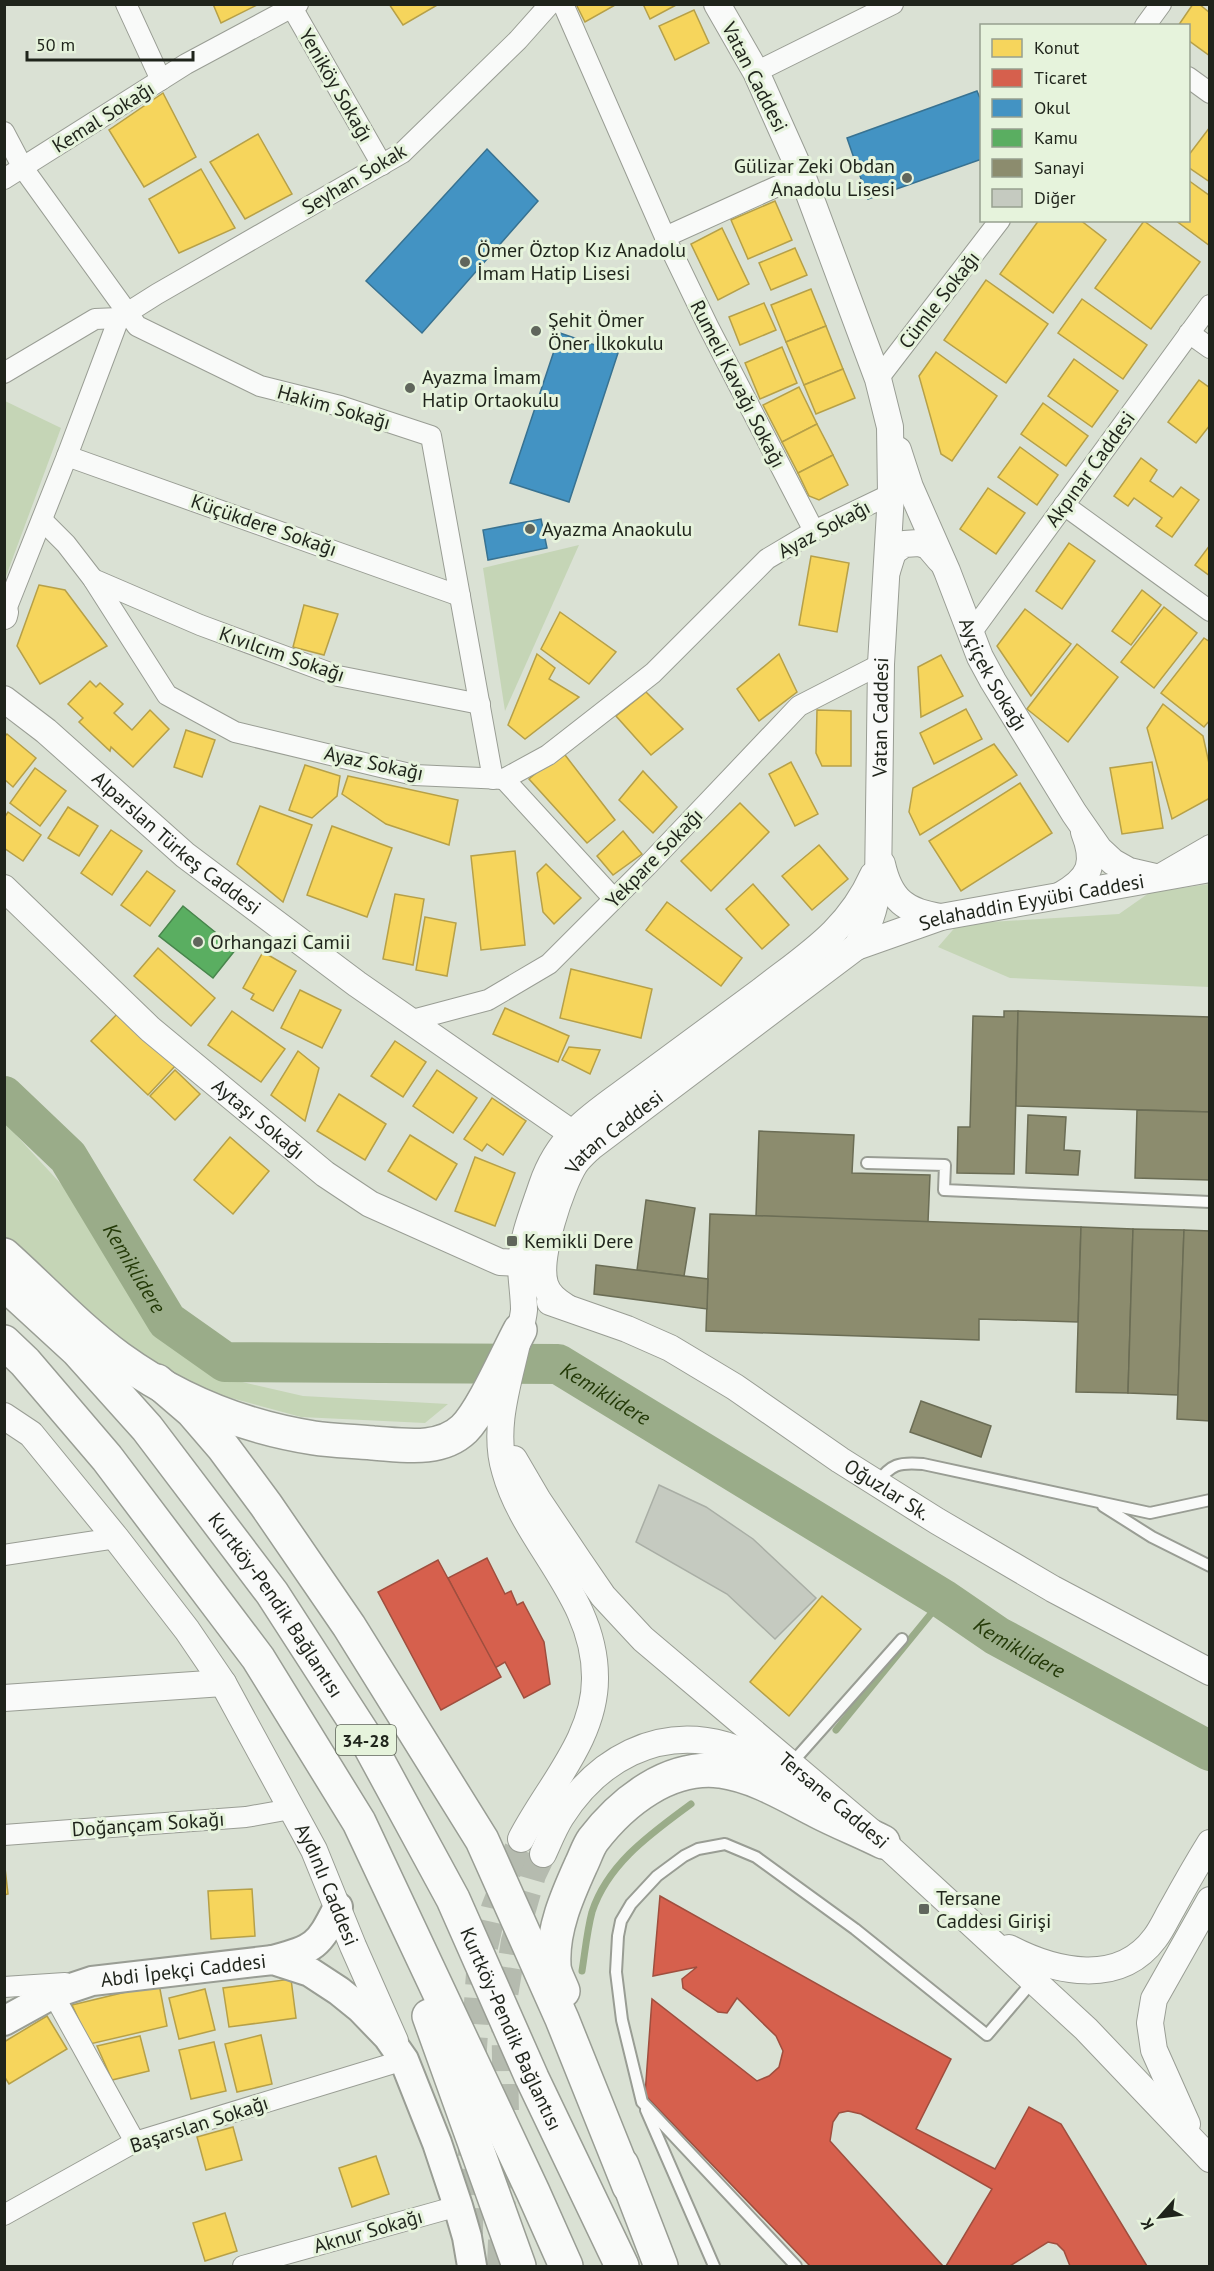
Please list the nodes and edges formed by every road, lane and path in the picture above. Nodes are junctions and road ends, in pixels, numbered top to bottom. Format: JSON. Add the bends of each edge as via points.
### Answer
{"nodes":[{"id":1,"x":126,"y":4,"type":"edge"},
{"id":2,"x":550,"y":4,"type":"edge"},
{"id":3,"x":563,"y":4,"type":"edge"},
{"id":4,"x":717,"y":4,"type":"edge"},
{"id":5,"x":893,"y":4,"type":"edge"},
{"id":6,"x":1161,"y":4,"type":"edge"},
{"id":7,"x":293,"y":6,"type":"edge"},
{"id":8,"x":1147,"y":24,"type":"edge"},
{"id":9,"x":756,"y":72,"type":"junction"},
{"id":10,"x":1190,"y":79,"type":"edge"},
{"id":11,"x":161,"y":80,"type":"junction"},
{"id":12,"x":1209,"y":93,"type":"edge"},
{"id":13,"x":4,"y":132,"type":"edge"},
{"id":14,"x":382,"y":165,"type":"junction"},
{"id":15,"x":23,"y":168,"type":"junction"},
{"id":16,"x":802,"y":175,"type":"junction"},
{"id":17,"x":4,"y":179,"type":"edge"},
{"id":18,"x":998,"y":222,"type":"edge"},
{"id":19,"x":665,"y":237,"type":"junction"},
{"id":20,"x":1209,"y":305,"type":"edge"},
{"id":21,"x":122,"y":315,"type":"junction"},
{"id":22,"x":1189,"y":333,"type":"junction"},
{"id":23,"x":1209,"y":348,"type":"edge"},
{"id":24,"x":4,"y":373,"type":"edge"},
{"id":25,"x":878,"y":379,"type":"junction"},
{"id":26,"x":890,"y":427,"type":"junction"},
{"id":27,"x":67,"y":456,"type":"junction"},
{"id":28,"x":891,"y":494,"type":"junction"},
{"id":29,"x":1064,"y":505,"type":"junction"},
{"id":30,"x":42,"y":520,"type":"junction"},
{"id":31,"x":814,"y":531,"type":"junction"},
{"id":32,"x":947,"y":571,"type":"junction"},
{"id":33,"x":886,"y":577,"type":"junction"},
{"id":34,"x":93,"y":579,"type":"junction"},
{"id":35,"x":460,"y":596,"type":"junction"},
{"id":36,"x":1209,"y":611,"type":"edge"},
{"id":37,"x":5,"y":614,"type":"edge"},
{"id":38,"x":971,"y":633,"type":"junction"},
{"id":39,"x":880,"y":664,"type":"junction"},
{"id":40,"x":4,"y":699,"type":"edge"},
{"id":41,"x":480,"y":704,"type":"junction"},
{"id":42,"x":499,"y":779,"type":"junction"},
{"id":43,"x":1074,"y":813,"type":"junction"},
{"id":44,"x":1209,"y":844,"type":"edge"},
{"id":45,"x":879,"y":852,"type":"junction"},
{"id":46,"x":1209,"y":869,"type":"edge"},
{"id":47,"x":1155,"y":877,"type":"junction"},
{"id":48,"x":4,"y":888,"type":"edge"},
{"id":49,"x":1058,"y":896,"type":"junction"},
{"id":50,"x":614,"y":899,"type":"junction"},
{"id":51,"x":941,"y":917,"type":"junction"},
{"id":52,"x":856,"y":947,"type":"junction"},
{"id":53,"x":409,"y":1021,"type":"junction"},
{"id":54,"x":582,"y":1140,"type":"junction"},
{"id":55,"x":867,"y":1163,"type":"dead end"},
{"id":56,"x":1209,"y":1202,"type":"edge"},
{"id":57,"x":549,"y":1237,"type":"junction"},
{"id":58,"x":4,"y":1255,"type":"edge"},
{"id":59,"x":510,"y":1262,"type":"junction"},
{"id":60,"x":4,"y":1283,"type":"edge"},
{"id":61,"x":566,"y":1307,"type":"junction"},
{"id":62,"x":522,"y":1321,"type":"junction"},
{"id":63,"x":4,"y":1342,"type":"edge"},
{"id":64,"x":157,"y":1381,"type":"junction"},
{"id":65,"x":489,"y":1414,"type":"junction"},
{"id":66,"x":4,"y":1416,"type":"edge"},
{"id":67,"x":876,"y":1483,"type":"junction"},
{"id":68,"x":1209,"y":1500,"type":"edge"},
{"id":69,"x":1095,"y":1501,"type":"junction"},
{"id":70,"x":116,"y":1538,"type":"junction"},
{"id":71,"x":10,"y":1553,"type":"edge"},
{"id":72,"x":1209,"y":1566,"type":"edge"},
{"id":73,"x":1104,"y":1616,"type":"junction"},
{"id":74,"x":902,"y":1639,"type":"dead end"},
{"id":75,"x":1209,"y":1672,"type":"edge"},
{"id":76,"x":1209,"y":1682,"type":"edge"},
{"id":77,"x":223,"y":1683,"type":"junction"},
{"id":78,"x":4,"y":1698,"type":"edge"},
{"id":79,"x":791,"y":1765,"type":"junction"},
{"id":80,"x":291,"y":1809,"type":"junction"},
{"id":81,"x":846,"y":1811,"type":"junction"},
{"id":82,"x":359,"y":1822,"type":"junction"},
{"id":83,"x":4,"y":1835,"type":"edge"},
{"id":84,"x":521,"y":1839,"type":"tunnel mouth"},
{"id":85,"x":883,"y":1842,"type":"junction"},
{"id":86,"x":1209,"y":1843,"type":"edge"},
{"id":87,"x":543,"y":1854,"type":"tunnel mouth"},
{"id":88,"x":1209,"y":1900,"type":"edge"},
{"id":89,"x":338,"y":1907,"type":"junction"},
{"id":90,"x":982,"y":1934,"type":"junction"},
{"id":91,"x":273,"y":1960,"type":"junction"},
{"id":92,"x":92,"y":1981,"type":"junction"},
{"id":93,"x":1034,"y":1981,"type":"junction"},
{"id":94,"x":4,"y":1987,"type":"edge"},
{"id":95,"x":53,"y":1994,"type":"junction"},
{"id":96,"x":4,"y":2021,"type":"edge"},
{"id":97,"x":404,"y":2060,"type":"junction"},
{"id":98,"x":642,"y":2102,"type":"junction"},
{"id":99,"x":135,"y":2142,"type":"junction"},
{"id":100,"x":1202,"y":2150,"type":"edge"},
{"id":101,"x":629,"y":2186,"type":"junction"},
{"id":102,"x":458,"y":2206,"type":"junction"},
{"id":103,"x":4,"y":2215,"type":"edge"},
{"id":104,"x":243,"y":2266,"type":"edge"},
{"id":105,"x":472,"y":2266,"type":"edge"},
{"id":106,"x":519,"y":2266,"type":"edge"},
{"id":107,"x":566,"y":2266,"type":"edge"},
{"id":108,"x":622,"y":2266,"type":"edge"},
{"id":109,"x":661,"y":2266,"type":"edge"},
{"id":110,"x":714,"y":2266,"type":"edge"},
{"id":111,"x":796,"y":2266,"type":"edge"}],
"edges":[{"from":1,"to":11,"type":"street"},
{"from":2,"to":14,"type":"street","name":"Seyhan Sokak","via":[[402,153]]},
{"from":3,"to":19,"type":"street","name":"Rumeli Kavağı Sokağı"},
{"from":4,"to":9,"type":"street","name":"Vatan Caddesi"},
{"from":5,"to":9,"type":"street"},
{"from":6,"to":8,"type":"street"},
{"from":7,"to":11,"type":"street","name":"Kemal Sokağı"},
{"from":7,"to":14,"type":"street","name":"Yeniköy Sokağı"},
{"from":9,"to":16,"type":"street","name":"Vatan Caddesi"},
{"from":10,"to":12,"type":"street"},
{"from":11,"to":15,"type":"street","name":"Kemal Sokağı"},
{"from":13,"to":15,"type":"street","name":"Hakim Sokağı"},
{"from":14,"to":21,"type":"street","name":"Seyhan Sokak"},
{"from":15,"to":17,"type":"street","name":"Kemal Sokağı"},
{"from":15,"to":21,"type":"street","name":"Hakim Sokağı"},
{"from":16,"to":19,"type":"street"},
{"from":16,"to":25,"type":"street","name":"Vatan Caddesi"},
{"from":18,"to":25,"type":"street","name":"Cümle Sokağı"},
{"from":19,"to":31,"type":"street","name":"Rumeli Kavağı Sokağı"},
{"from":20,"to":22,"type":"street","name":"Akpınar Caddesi"},
{"from":21,"to":24,"type":"street","via":[[95,319]]},
{"from":21,"to":27,"type":"street"},
{"from":21,"to":35,"type":"street","name":"Hakim Sokağı","via":[[260,386],[340,406],[430,436]]},
{"from":22,"to":23,"type":"street"},
{"from":22,"to":29,"type":"street","name":"Akpınar Caddesi"},
{"from":25,"to":26,"type":"street","name":"Vatan Caddesi"},
{"from":26,"to":28,"type":"street","name":"Vatan Caddesi"},
{"from":26,"to":32,"type":"street","name":"Ayçiçek Sokağı","via":[[910,487]]},
{"from":27,"to":30,"type":"street"},
{"from":27,"to":35,"type":"street","name":"Küçükdere Sokağı"},
{"from":28,"to":31,"type":"street","name":"Ayaz Sokağı"},
{"from":28,"to":33,"type":"street","name":"Vatan Caddesi"},
{"from":29,"to":36,"type":"street"},
{"from":29,"to":38,"type":"street","name":"Akpınar Caddesi"},
{"from":30,"to":34,"type":"street","name":"Ayaz Sokağı"},
{"from":30,"to":37,"type":"street"},
{"from":31,"to":42,"type":"street","name":"Ayaz Sokağı","via":[[767,559],[653,673],[548,755]]},
{"from":32,"to":33,"type":"street","via":[[928,546],[911,543],[893,552]]},
{"from":32,"to":38,"type":"street","name":"Ayçiçek Sokağı"},
{"from":33,"to":39,"type":"street","name":"Vatan Caddesi"},
{"from":34,"to":41,"type":"street","name":"Kıvılcım Sokağı","via":[[200,625],[338,676]]},
{"from":34,"to":42,"type":"street","name":"Ayaz Sokağı","via":[[167,695],[235,732],[414,775]]},
{"from":35,"to":41,"type":"street","name":"Hakim Sokağı"},
{"from":38,"to":43,"type":"street","name":"Ayçiçek Sokağı","via":[[993,681]]},
{"from":39,"to":45,"type":"street","name":"Vatan Caddesi"},
{"from":39,"to":50,"type":"street","name":"Yekpare Sokağı","via":[[799,706]]},
{"from":40,"to":53,"type":"street","name":"Alparslan Türkeş Caddesi","via":[[46,731],[185,855]]},
{"from":41,"to":42,"type":"street","name":"Hakim Sokağı"},
{"from":42,"to":50,"type":"street"},
{"from":43,"to":47,"type":"street","name":"Ayçiçek Sokağı","via":[[1113,862],[1129,871]]},
{"from":43,"to":49,"type":"street","via":[[1089,846],[1089,868],[1074,888]]},
{"from":44,"to":47,"type":"street"},
{"from":45,"to":51,"type":"street","via":[[885,878],[903,903],[919,914]]},
{"from":45,"to":52,"type":"street","name":"Vatan Caddesi","via":[[875,907]]},
{"from":45,"to":54,"type":"street","via":[[863,895],[832,934]]},
{"from":46,"to":47,"type":"street","name":"Selahaddin Eyyübi Caddesi"},
{"from":47,"to":49,"type":"street","name":"Selahaddin Eyyübi Caddesi"},
{"from":48,"to":59,"type":"street","name":"Aytaşı Sokağı","via":[[150,1029],[325,1174],[370,1204]]},
{"from":49,"to":51,"type":"street","name":"Selahaddin Eyyübi Caddesi"},
{"from":50,"to":53,"type":"street","name":"Yekpare Sokağı","via":[[549,964],[488,1000]]},
{"from":51,"to":52,"type":"street","name":"Selahaddin Eyyübi Caddesi"},
{"from":52,"to":54,"type":"street","name":"Vatan Caddesi"},
{"from":53,"to":54,"type":"street","name":"Alparslan Türkeş Caddesi"},
{"from":54,"to":57,"type":"street","name":"Vatan Caddesi"},
{"from":54,"to":59,"type":"street","via":[[560,1146],[550,1162],[525,1240]]},
{"from":55,"to":56,"type":"lane","via":[[945,1165],[944,1190]]},
{"from":57,"to":59,"type":"street","via":[[538,1252]]},
{"from":57,"to":61,"type":"street","name":"Vatan Caddesi","via":[[544,1259],[545,1284]]},
{"from":58,"to":64,"type":"highway","via":[[94,1338]]},
{"from":59,"to":62,"type":"street"},
{"from":60,"to":108,"type":"highway","name":"Kurtköy-Pendik Bağlantısı","number":"34-28","via":[[77,1350],[147,1428],[272,1593],[365,1737],[453,1899],[532,2078]]},
{"from":61,"to":62,"type":"street","name":"Oğuzlar Sk.","via":[[532,1303]]},
{"from":61,"to":67,"type":"street","name":"Oğuzlar Sk.","via":[[670,1348],[735,1387]]},
{"from":62,"to":65,"type":"highway"},
{"from":63,"to":82,"type":"highway","number":"34-28","via":[[106,1458],[258,1658]]},
{"from":64,"to":65,"type":"highway","via":[[227,1417],[316,1438],[431,1444]]},
{"from":64,"to":101,"type":"highway","via":[[192,1411],[266,1505],[349,1626],[482,1840],[562,2019]]},
{"from":65,"to":79,"type":"street","name":"Tersane Caddesi","via":[[538,1500],[603,1596],[643,1639]]},
{"from":65,"to":84,"type":"street","via":[[501,1443],[504,1471],[520,1509],[584,1619],[596,1677],[593,1702],[574,1752]]},
{"from":66,"to":70,"type":"street","name":"Aydınlı Caddesi","via":[[31,1434]]},
{"from":67,"to":69,"type":"lane","via":[[887,1469],[904,1462]]},
{"from":67,"to":73,"type":"street","name":"Oğuzlar Sk.","via":[[988,1552]]},
{"from":68,"to":69,"type":"lane","via":[[1150,1513]]},
{"from":69,"to":72,"type":"lane","via":[[1152,1537]]},
{"from":70,"to":71,"type":"street"},
{"from":70,"to":77,"type":"street","name":"Aydınlı Caddesi"},
{"from":73,"to":75,"type":"street","name":"Oğuzlar Sk."},
{"from":73,"to":76,"type":"street"},
{"from":74,"to":79,"type":"lane"},
{"from":77,"to":78,"type":"street"},
{"from":77,"to":80,"type":"street","name":"Aydınlı Caddesi"},
{"from":79,"to":81,"type":"street","name":"Tersane Caddesi"},
{"from":80,"to":83,"type":"street","name":"Doğançam Sokağı","via":[[246,1817]]},
{"from":80,"to":89,"type":"street","name":"Aydınlı Caddesi","via":[[314,1850]]},
{"from":81,"to":85,"type":"street","name":"Tersane Caddesi"},
{"from":81,"to":87,"type":"street","via":[[727,1746],[684,1741],[657,1743],[626,1754],[594,1777],[560,1818]]},
{"from":82,"to":106,"type":"highway"},
{"from":82,"to":107,"type":"highway","number":"34-28"},
{"from":85,"to":90,"type":"street","name":"Tersane Caddesi"},
{"from":85,"to":101,"type":"highway","via":[[751,1779],[699,1770],[655,1784],[592,1841],[557,1926],[554,1967]]},
{"from":86,"to":90,"type":"street","via":[[1154,1939],[1137,1956],[1117,1967],[1098,1971],[1060,1968],[1032,1960]]},
{"from":88,"to":100,"type":"street","via":[[1154,1999],[1150,2023],[1154,2050]]},
{"from":89,"to":91,"type":"main road","via":[[324,1935],[307,1950]]},
{"from":89,"to":97,"type":"street","name":"Aydınlı Caddesi"},
{"from":90,"to":93,"type":"street","name":"Tersane Caddesi"},
{"from":91,"to":92,"type":"main road","name":"Abdi İpekçi Caddesi"},
{"from":91,"to":97,"type":"main road","name":"Abdi İpekçi Caddesi","via":[[310,1972],[339,1991],[388,2037]]},
{"from":92,"to":94,"type":"street"},
{"from":92,"to":95,"type":"main road","name":"Abdi İpekçi Caddesi"},
{"from":93,"to":98,"type":"lane","via":[[987,2035],[855,1929],[756,1857],[725,1844],[698,1848],[657,1876],[631,1904],[621,1922],[616,1954],[619,1997],[628,2053]]},
{"from":93,"to":100,"type":"street","name":"Tersane Caddesi","via":[[1086,2029]]},
{"from":95,"to":96,"type":"main road","name":"Abdi İpekçi Caddesi"},
{"from":95,"to":99,"type":"street"},
{"from":97,"to":99,"type":"street","name":"Başarslan Sokağı"},
{"from":97,"to":102,"type":"main road","name":"Aydınlı Caddesi"},
{"from":98,"to":110,"type":"lane"},
{"from":98,"to":111,"type":"lane"},
{"from":99,"to":103,"type":"street","name":"Başarslan Sokağı"},
{"from":101,"to":109,"type":"highway"},
{"from":102,"to":104,"type":"street","name":"Aknur Sokağı"},
{"from":102,"to":105,"type":"main road","name":"Aydınlı Caddesi"}]}
